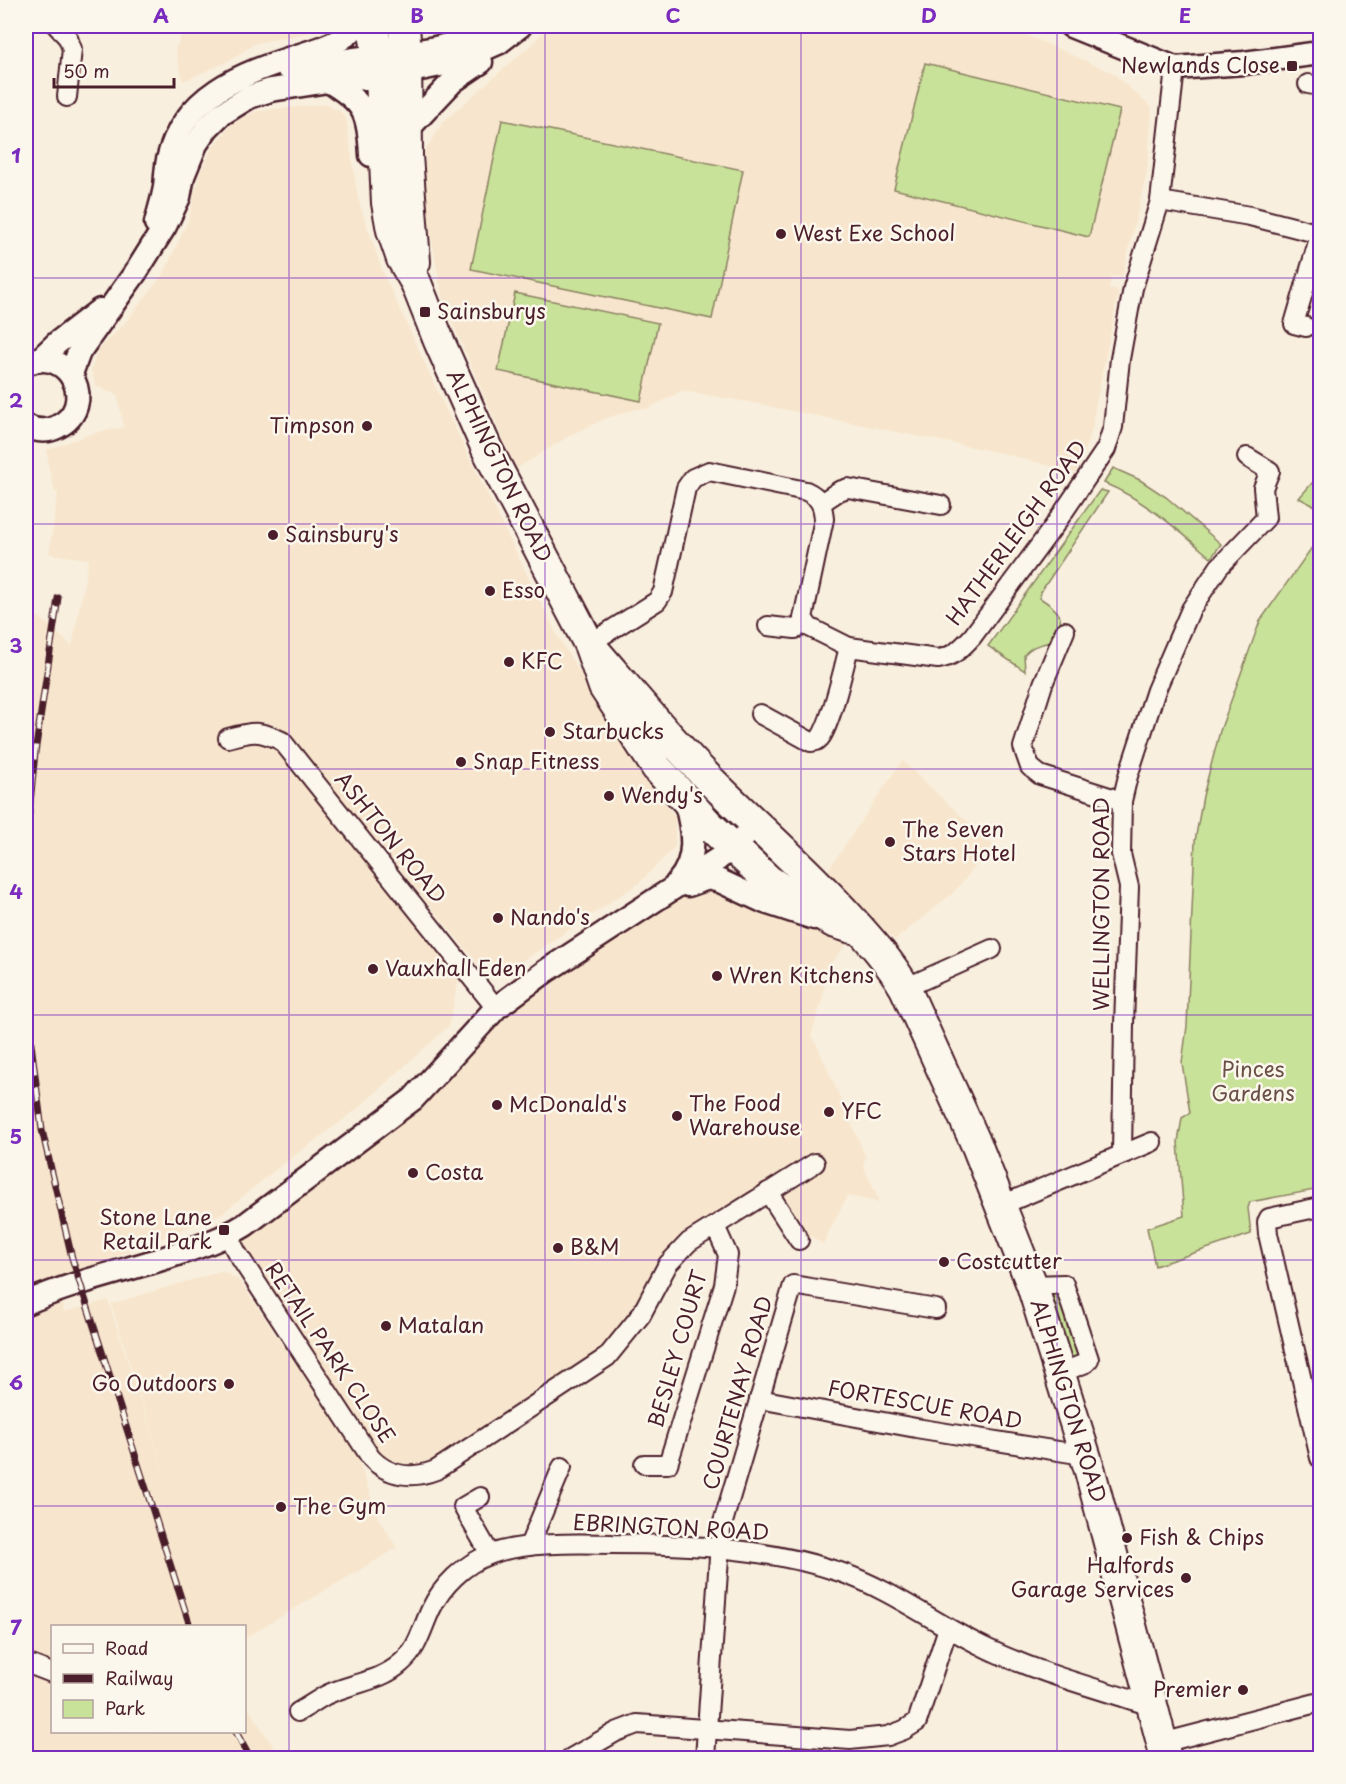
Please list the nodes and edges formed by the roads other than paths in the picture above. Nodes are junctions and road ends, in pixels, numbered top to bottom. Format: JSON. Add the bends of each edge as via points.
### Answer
{"nodes":[{"id":1,"x":57,"y":26,"type":"edge"},
{"id":2,"x":357,"y":26,"type":"edge"},
{"id":3,"x":373,"y":26,"type":"edge"},
{"id":4,"x":520,"y":26,"type":"edge"},
{"id":5,"x":1071,"y":26,"type":"edge"},
{"id":6,"x":493,"y":34,"type":"edge"},
{"id":7,"x":1320,"y":53,"type":"edge"},
{"id":8,"x":395,"y":57,"type":"edge"},
{"id":9,"x":1175,"y":68,"type":"junction"},
{"id":10,"x":254,"y":70,"type":"junction"},
{"id":11,"x":328,"y":81,"type":"junction"},
{"id":12,"x":68,"y":97,"type":"dead end"},
{"id":13,"x":407,"y":129,"type":"junction"},
{"id":14,"x":1160,"y":201,"type":"junction"},
{"id":15,"x":387,"y":203,"type":"junction"},
{"id":16,"x":1320,"y":234,"type":"edge"},
{"id":17,"x":150,"y":248,"type":"junction"},
{"id":18,"x":416,"y":283,"type":"junction"},
{"id":19,"x":116,"y":298,"type":"junction"},
{"id":20,"x":1293,"y":324,"type":"dead end"},
{"id":21,"x":32,"y":362,"type":"edge"},
{"id":22,"x":71,"y":374,"type":"junction"},
{"id":23,"x":26,"y":426,"type":"edge"},
{"id":24,"x":1247,"y":457,"type":"dead end"},
{"id":25,"x":821,"y":503,"type":"junction"},
{"id":26,"x":940,"y":505,"type":"dead end"},
{"id":27,"x":805,"y":623,"type":"junction"},
{"id":28,"x":768,"y":626,"type":"dead end"},
{"id":29,"x":1065,"y":631,"type":"dead end"},
{"id":30,"x":589,"y":644,"type":"junction"},
{"id":31,"x":849,"y":647,"type":"junction"},
{"id":32,"x":760,"y":714,"type":"dead end"},
{"id":33,"x":228,"y":738,"type":"dead end"},
{"id":34,"x":708,"y":778,"type":"junction"},
{"id":35,"x":684,"y":800,"type":"junction"},
{"id":36,"x":1122,"y":801,"type":"junction"},
{"id":37,"x":758,"y":825,"type":"junction"},
{"id":38,"x":726,"y":850,"type":"junction"},
{"id":39,"x":665,"y":895,"type":"junction"},
{"id":40,"x":833,"y":922,"type":"junction"},
{"id":41,"x":863,"y":932,"type":"junction"},
{"id":42,"x":992,"y":949,"type":"dead end"},
{"id":43,"x":905,"y":987,"type":"junction"},
{"id":44,"x":496,"y":1008,"type":"junction"},
{"id":45,"x":1152,"y":1143,"type":"dead end"},
{"id":46,"x":1122,"y":1154,"type":"junction"},
{"id":47,"x":815,"y":1163,"type":"dead end"},
{"id":48,"x":768,"y":1192,"type":"junction"},
{"id":49,"x":1002,"y":1205,"type":"junction"},
{"id":50,"x":1320,"y":1207,"type":"edge"},
{"id":51,"x":715,"y":1226,"type":"junction"},
{"id":52,"x":228,"y":1236,"type":"junction"},
{"id":53,"x":799,"y":1240,"type":"dead end"},
{"id":54,"x":26,"y":1303,"type":"edge"},
{"id":55,"x":936,"y":1309,"type":"dead end"},
{"id":56,"x":759,"y":1399,"type":"junction"},
{"id":57,"x":1084,"y":1453,"type":"junction"},
{"id":58,"x":1320,"y":1458,"type":"edge"},
{"id":59,"x":644,"y":1464,"type":"dead end"},
{"id":60,"x":562,"y":1467,"type":"dead end"},
{"id":61,"x":480,"y":1497,"type":"dead end"},
{"id":62,"x":529,"y":1546,"type":"junction"},
{"id":63,"x":719,"y":1549,"type":"junction"},
{"id":64,"x":489,"y":1554,"type":"junction"},
{"id":65,"x":948,"y":1628,"type":"junction"},
{"id":66,"x":26,"y":1663,"type":"edge"},
{"id":67,"x":51,"y":1673,"type":"edge"},
{"id":68,"x":1320,"y":1702,"type":"edge"},
{"id":69,"x":1151,"y":1706,"type":"junction"},
{"id":70,"x":298,"y":1712,"type":"dead end"},
{"id":71,"x":706,"y":1730,"type":"junction"},
{"id":72,"x":1164,"y":1750,"type":"edge"},
{"id":73,"x":571,"y":1758,"type":"edge"},
{"id":74,"x":705,"y":1758,"type":"edge"}],
"edges":[{"from":1,"to":12,"type":"street","via":[[72,49]]},
{"from":2,"to":10,"type":"street","via":[[342,40],[328,46]]},
{"from":3,"to":8,"type":"highway","name":"ALPHINGTON ROAD"},
{"from":4,"to":6,"type":"street"},
{"from":5,"to":9,"type":"street"},
{"from":6,"to":8,"type":"street"},
{"from":6,"to":13,"type":"street","via":[[486,57],[453,81]]},
{"from":7,"to":9,"type":"street"},
{"from":8,"to":10,"type":"street"},
{"from":8,"to":11,"type":"street"},
{"from":8,"to":13,"type":"highway","name":"ALPHINGTON ROAD"},
{"from":8,"to":15,"type":"highway","name":"ALPHINGTON ROAD"},
{"from":9,"to":14,"type":"street","name":"HATHERLEIGH ROAD"},
{"from":10,"to":17,"type":"street","via":[[208,96],[184,123],[168,160]]},
{"from":11,"to":15,"type":"street","via":[[347,92],[366,115],[373,183]]},
{"from":11,"to":17,"type":"street","via":[[271,90],[249,97],[220,114],[196,144],[179,197]]},
{"from":13,"to":18,"type":"highway","name":"ALPHINGTON ROAD"},
{"from":14,"to":16,"type":"street","via":[[1250,216]]},
{"from":14,"to":31,"type":"street","name":"HATHERLEIGH ROAD","via":[[1133,288],[1113,427],[1106,448],[1054,526],[972,637],[953,656],[938,659]]},
{"from":15,"to":18,"type":"highway","name":"ALPHINGTON ROAD","via":[[402,259]]},
{"from":16,"to":20,"type":"street"},
{"from":17,"to":19,"type":"street"},
{"from":18,"to":30,"type":"highway","name":"ALPHINGTON ROAD","via":[[487,449]]},
{"from":19,"to":21,"type":"street"},
{"from":19,"to":22,"type":"street","via":[[79,352]]},
{"from":21,"to":22,"type":"street","via":[[57,363]]},
{"from":22,"to":23,"type":"street","via":[[78,397],[71,416],[47,430]]},
{"from":24,"to":36,"type":"street","name":"WELLINGTON ROAD","via":[[1270,471],[1263,488],[1266,518],[1219,567],[1191,609],[1156,690]]},
{"from":25,"to":26,"type":"street","via":[[848,488]]},
{"from":25,"to":27,"type":"street","via":[[824,519]]},
{"from":25,"to":30,"type":"street","via":[[806,491],[709,471],[698,474],[686,488],[663,592],[657,601]]},
{"from":27,"to":28,"type":"street","via":[[795,629]]},
{"from":27,"to":31,"type":"street","name":"HATHERLEIGH ROAD"},
{"from":29,"to":36,"type":"street","via":[[1023,747],[1026,760],[1040,775]]},
{"from":30,"to":34,"type":"highway","name":"ALPHINGTON ROAD"},
{"from":30,"to":35,"type":"highway","name":"ALPHINGTON ROAD","via":[[604,687],[657,768]]},
{"from":31,"to":32,"type":"street","via":[[830,713],[816,741],[811,742]]},
{"from":33,"to":44,"type":"street","name":"ASHTON ROAD","via":[[263,732],[282,741]]},
{"from":34,"to":37,"type":"highway","name":"ALPHINGTON ROAD"},
{"from":34,"to":38,"type":"street","via":[[732,822]]},
{"from":35,"to":38,"type":"highway","name":"ALPHINGTON ROAD"},
{"from":35,"to":39,"type":"street","via":[[692,857],[686,874]]},
{"from":36,"to":46,"type":"street","name":"WELLINGTON ROAD","via":[[1121,854],[1129,887]]},
{"from":37,"to":38,"type":"street"},
{"from":37,"to":41,"type":"highway","name":"ALPHINGTON ROAD"},
{"from":38,"to":39,"type":"street"},
{"from":38,"to":40,"type":"highway","name":"ALPHINGTON ROAD"},
{"from":39,"to":40,"type":"street","via":[[708,878],[807,917]]},
{"from":39,"to":44,"type":"street"},
{"from":40,"to":41,"type":"highway","name":"ALPHINGTON ROAD"},
{"from":41,"to":43,"type":"highway","name":"ALPHINGTON ROAD"},
{"from":42,"to":43,"type":"street"},
{"from":43,"to":49,"type":"highway","name":"ALPHINGTON ROAD"},
{"from":44,"to":52,"type":"street","via":[[413,1099]]},
{"from":45,"to":46,"type":"street"},
{"from":46,"to":49,"type":"street"},
{"from":47,"to":48,"type":"street","name":"RETAIL PARK CLOSE"},
{"from":48,"to":51,"type":"street","name":"RETAIL PARK CLOSE"},
{"from":48,"to":53,"type":"street"},
{"from":49,"to":57,"type":"highway","name":"ALPHINGTON ROAD","via":[[1032,1285]]},
{"from":50,"to":58,"type":"street","via":[[1276,1215],[1267,1222]]},
{"from":51,"to":52,"type":"street","name":"RETAIL PARK CLOSE","via":[[689,1242],[668,1264],[641,1315],[607,1357],[436,1470],[408,1475],[388,1472],[371,1458]]},
{"from":51,"to":59,"type":"street","name":"BESLEY COURT","via":[[728,1255],[724,1285],[668,1464]]},
{"from":52,"to":54,"type":"street"},
{"from":55,"to":56,"type":"street","name":"COURTENAY ROAD","via":[[793,1285]]},
{"from":56,"to":57,"type":"street","name":"FORTESCUE ROAD"},
{"from":56,"to":63,"type":"street","name":"COURTENAY ROAD","via":[[721,1529]]},
{"from":57,"to":69,"type":"highway","name":"ALPHINGTON ROAD"},
{"from":60,"to":62,"type":"street"},
{"from":61,"to":64,"type":"street","via":[[463,1507]]},
{"from":62,"to":63,"type":"street","name":"EBRINGTON ROAD","via":[[616,1544]]},
{"from":62,"to":64,"type":"street","name":"EBRINGTON ROAD"},
{"from":63,"to":65,"type":"street","name":"EBRINGTON ROAD","via":[[764,1553],[843,1574]]},
{"from":63,"to":71,"type":"street","name":"COURTENAY ROAD"},
{"from":64,"to":70,"type":"street","name":"EBRINGTON ROAD","via":[[470,1564],[439,1594],[407,1658],[375,1678],[328,1694]]},
{"from":65,"to":69,"type":"street","name":"EBRINGTON ROAD","via":[[1031,1669]]},
{"from":65,"to":71,"type":"street","via":[[917,1722],[904,1730],[850,1740]]},
{"from":66,"to":67,"type":"street"},
{"from":68,"to":72,"type":"street"},
{"from":69,"to":72,"type":"highway","name":"ALPHINGTON ROAD"},
{"from":71,"to":73,"type":"street","via":[[631,1725]]},
{"from":71,"to":74,"type":"street","name":"COURTENAY ROAD"}]}
